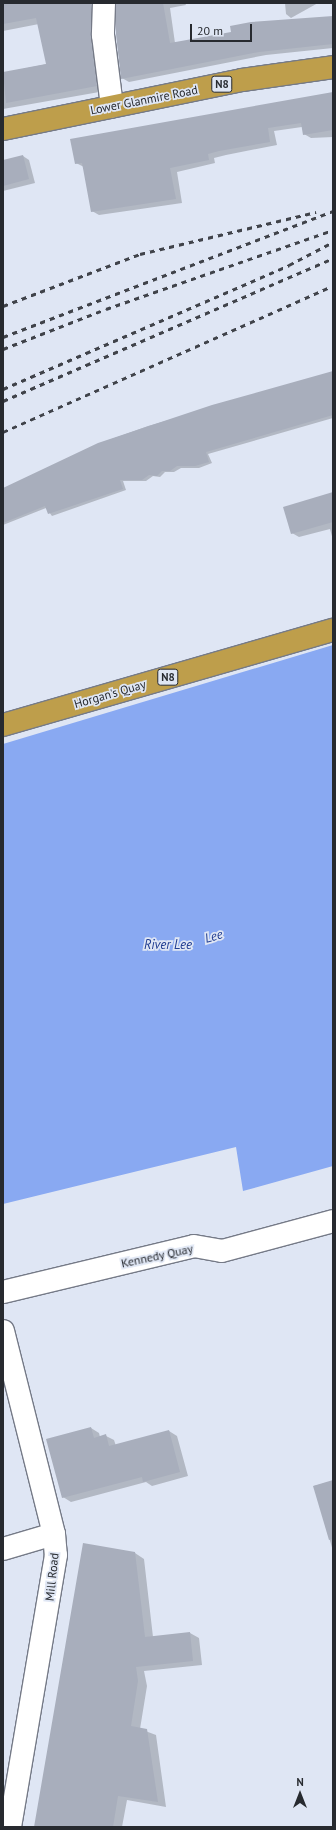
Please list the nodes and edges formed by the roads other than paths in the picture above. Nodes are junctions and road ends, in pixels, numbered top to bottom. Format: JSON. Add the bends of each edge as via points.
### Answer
{"nodes":[{"id":1,"x":104,"y":3,"type":"edge"},
{"id":2,"x":333,"y":66,"type":"edge"},
{"id":3,"x":112,"y":106,"type":"junction"},
{"id":4,"x":4,"y":124,"type":"edge"},
{"id":5,"x":333,"y":630,"type":"edge"},
{"id":6,"x":3,"y":725,"type":"edge"},
{"id":7,"x":333,"y":1221,"type":"edge"},
{"id":8,"x":3,"y":1292,"type":"edge"},
{"id":9,"x":3,"y":1331,"type":"edge"},
{"id":10,"x":54,"y":1534,"type":"junction"},
{"id":11,"x":3,"y":1549,"type":"edge"},
{"id":12,"x":10,"y":1827,"type":"edge"}],
"edges":[{"from":1,"to":3,"type":"street","via":[[103,35]]},
{"from":2,"to":3,"type":"highway","name":"Lower Glanmire Road","number":"N8","via":[[242,80]]},
{"from":3,"to":4,"type":"highway","name":"Lower Glanmire Road","number":"N8"},
{"from":5,"to":6,"type":"highway","name":"Horgan's Quay","number":"N8"},
{"from":7,"to":8,"type":"street","name":"Kennedy Quay","via":[[222,1251],[194,1246]]},
{"from":9,"to":10,"type":"street","name":"Mill Road"},
{"from":10,"to":11,"type":"street"},
{"from":10,"to":12,"type":"street","name":"Mill Road","via":[[54,1576]]}]}
